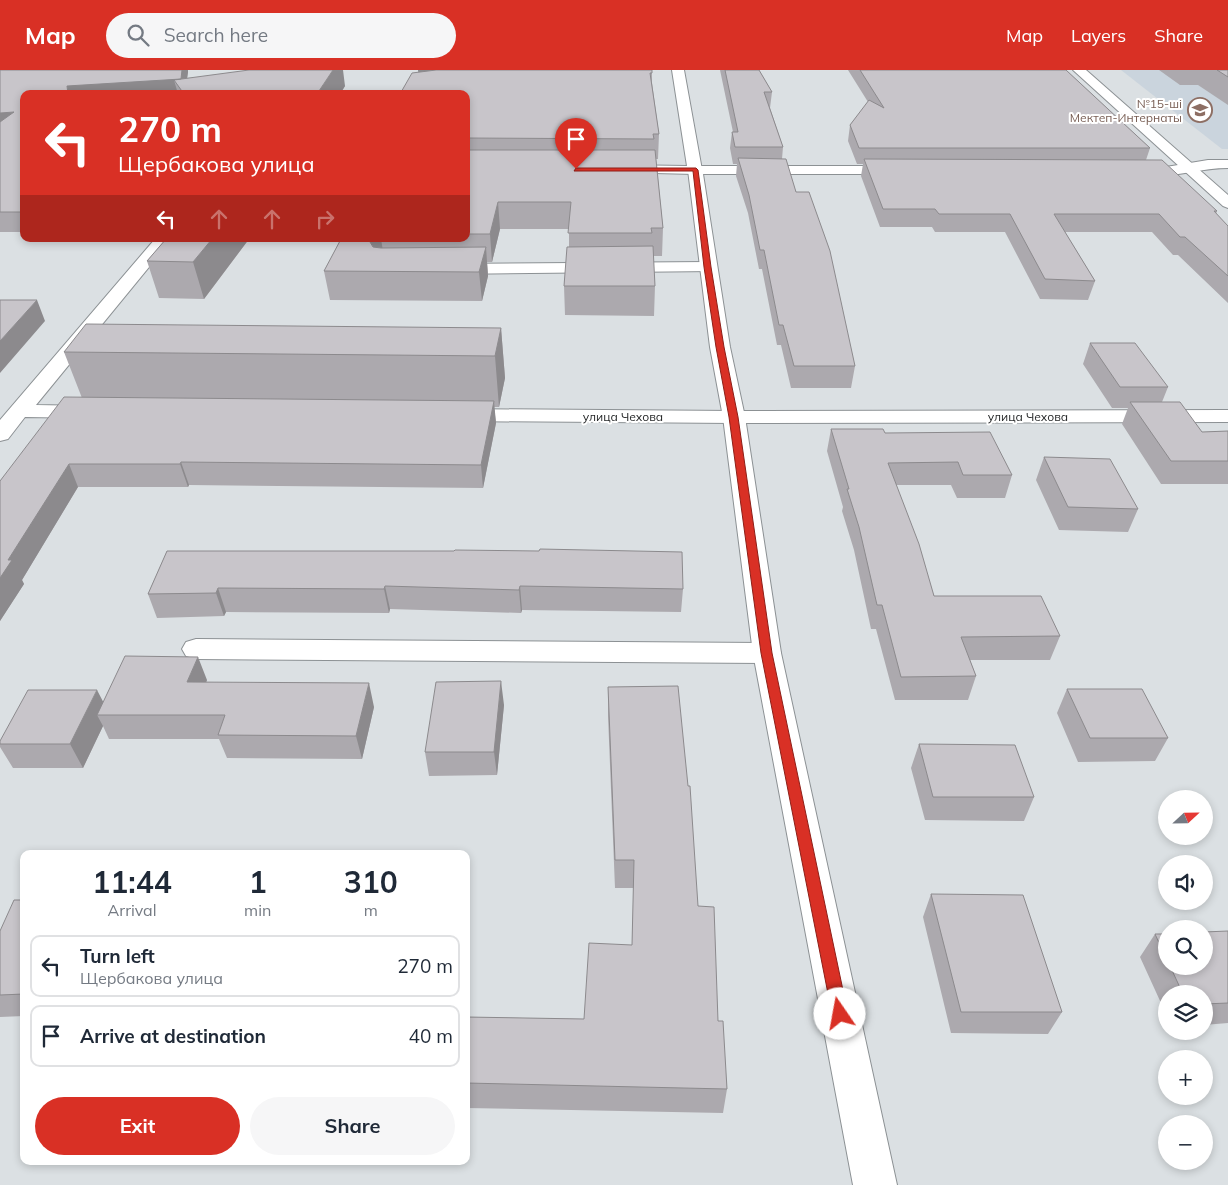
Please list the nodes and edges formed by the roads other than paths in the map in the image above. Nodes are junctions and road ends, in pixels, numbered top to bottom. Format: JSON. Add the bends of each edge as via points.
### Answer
{"nodes":[{"id":1,"x":678,"y":70,"type":"edge"},
{"id":2,"x":1079,"y":70,"type":"edge"},
{"id":3,"x":1228,"y":164,"type":"edge"},
{"id":4,"x":1189,"y":168,"type":"junction"},
{"id":5,"x":606,"y":170,"type":"edge"},
{"id":6,"x":696,"y":170,"type":"junction"},
{"id":7,"x":911,"y":170,"type":"edge"},
{"id":8,"x":1117,"y":171,"type":"edge"},
{"id":9,"x":1228,"y":204,"type":"edge"},
{"id":10,"x":161,"y":242,"type":"edge"},
{"id":11,"x":708,"y":267,"type":"junction"},
{"id":12,"x":434,"y":270,"type":"edge"},
{"id":13,"x":18,"y":411,"type":"junction"},
{"id":14,"x":108,"y":412,"type":"edge"},
{"id":15,"x":436,"y":415,"type":"edge"},
{"id":16,"x":1228,"y":416,"type":"edge"},
{"id":17,"x":734,"y":417,"type":"junction"},
{"id":18,"x":0,"y":434,"type":"edge"},
{"id":19,"x":196,"y":650,"type":"dead end"},
{"id":20,"x":767,"y":653,"type":"junction"},
{"id":21,"x":875,"y":1185,"type":"edge"}],
"edges":[{"from":1,"to":6,"type":"street"},
{"from":2,"to":4,"type":"street"},
{"from":3,"to":4,"type":"street"},
{"from":4,"to":8,"type":"street"},
{"from":4,"to":9,"type":"street"},
{"from":5,"to":6,"type":"street"},
{"from":6,"to":7,"type":"street"},
{"from":6,"to":11,"type":"street"},
{"from":10,"to":13,"type":"street"},
{"from":11,"to":12,"type":"street"},
{"from":11,"to":17,"type":"street"},
{"from":13,"to":14,"type":"street"},
{"from":13,"to":18,"type":"street"},
{"from":15,"to":17,"type":"street","name":"улица Чехова"},
{"from":16,"to":17,"type":"street","name":"улица Чехова"},
{"from":17,"to":20,"type":"street"},
{"from":19,"to":20,"type":"street"},
{"from":20,"to":21,"type":"street"}]}
